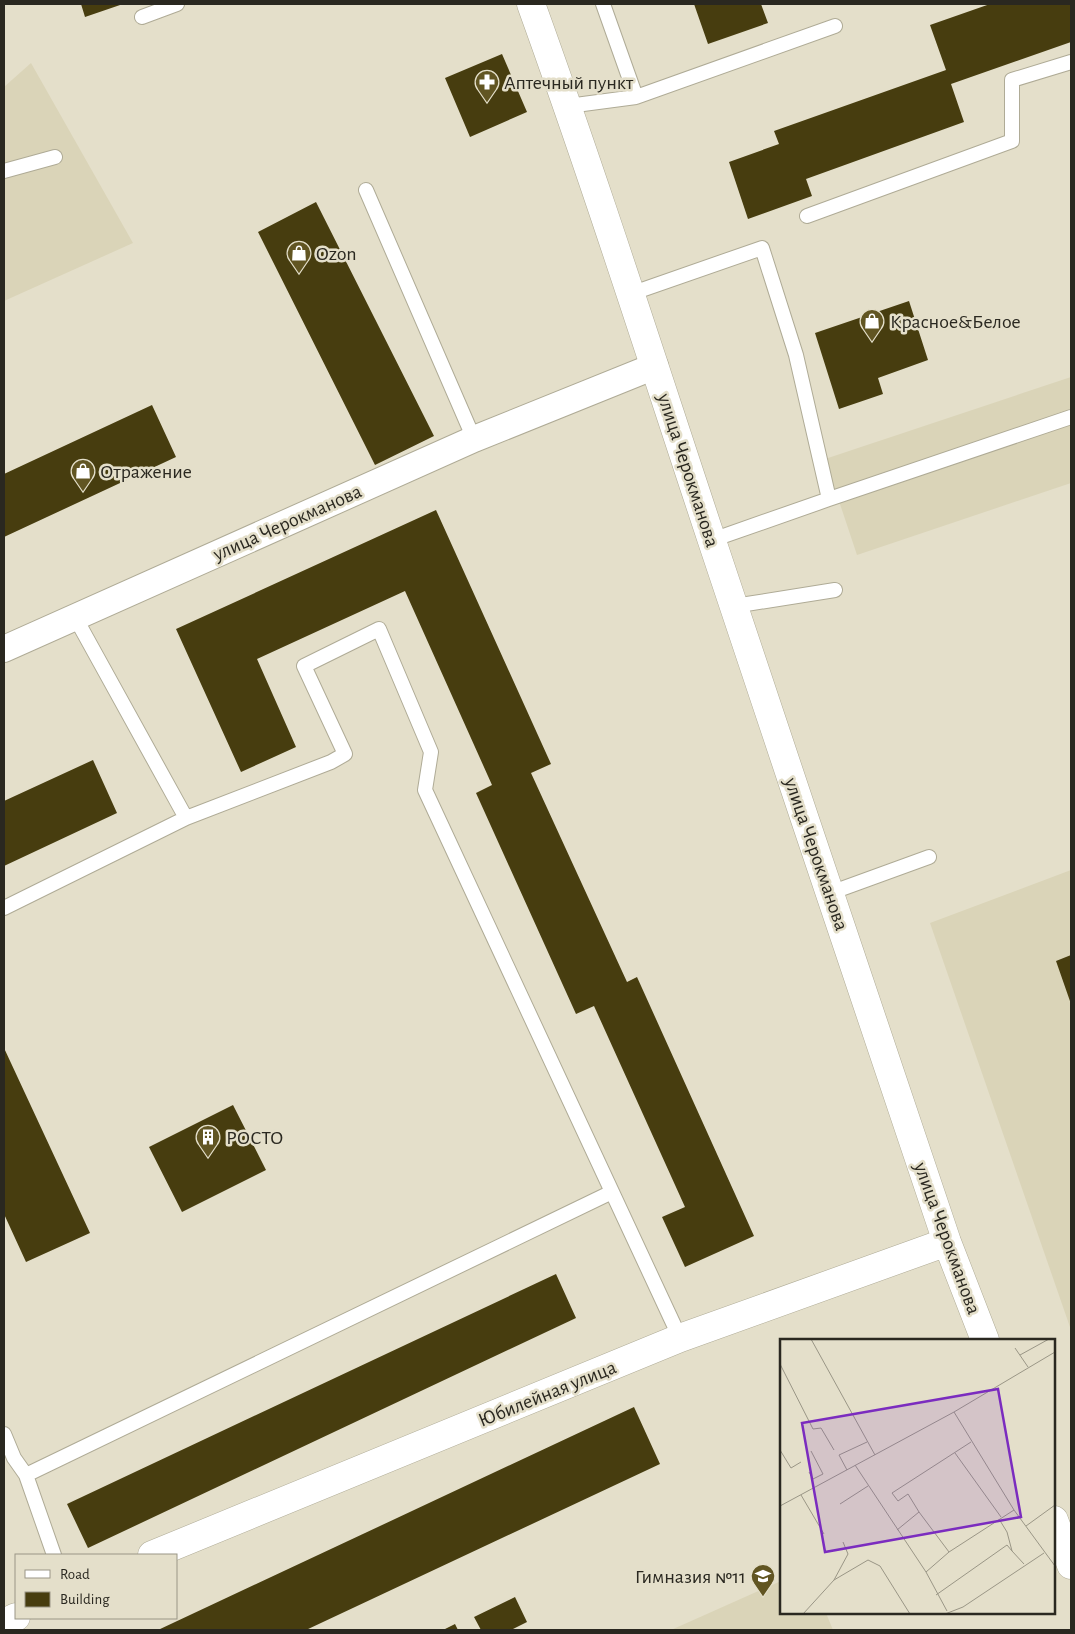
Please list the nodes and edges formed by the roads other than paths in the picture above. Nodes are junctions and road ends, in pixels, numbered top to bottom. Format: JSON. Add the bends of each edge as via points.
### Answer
{"nodes":[{"id":1,"x":177,"y":4,"type":"edge"},
{"id":2,"x":531,"y":4,"type":"edge"},
{"id":3,"x":603,"y":4,"type":"edge"},
{"id":4,"x":142,"y":17,"type":"dead end"},
{"id":5,"x":835,"y":26,"type":"dead end"},
{"id":6,"x":1071,"y":62,"type":"edge"},
{"id":7,"x":636,"y":97,"type":"junction"},
{"id":8,"x":568,"y":106,"type":"junction"},
{"id":9,"x":56,"y":157,"type":"dead end"},
{"id":10,"x":4,"y":171,"type":"edge"},
{"id":11,"x":366,"y":190,"type":"dead end"},
{"id":12,"x":807,"y":216,"type":"dead end"},
{"id":13,"x":630,"y":294,"type":"junction"},
{"id":14,"x":655,"y":366,"type":"junction"},
{"id":15,"x":1071,"y":417,"type":"edge"},
{"id":16,"x":474,"y":439,"type":"junction"},
{"id":17,"x":828,"y":498,"type":"junction"},
{"id":18,"x":712,"y":540,"type":"junction"},
{"id":19,"x":835,"y":590,"type":"dead end"},
{"id":20,"x":734,"y":606,"type":"junction"},
{"id":21,"x":75,"y":617,"type":"junction"},
{"id":22,"x":4,"y":649,"type":"edge"},
{"id":23,"x":186,"y":818,"type":"junction"},
{"id":24,"x":929,"y":857,"type":"dead end"},
{"id":25,"x":830,"y":893,"type":"junction"},
{"id":26,"x":4,"y":908,"type":"edge"},
{"id":27,"x":612,"y":1192,"type":"junction"},
{"id":28,"x":947,"y":1242,"type":"junction"},
{"id":29,"x":680,"y":1338,"type":"junction"},
{"id":30,"x":985,"y":1339,"type":"edge"},
{"id":31,"x":4,"y":1434,"type":"edge"},
{"id":32,"x":9,"y":1460,"type":"edge"},
{"id":33,"x":26,"y":1475,"type":"junction"},
{"id":34,"x":1055,"y":1523,"type":"edge"},
{"id":35,"x":54,"y":1554,"type":"edge"},
{"id":36,"x":154,"y":1554,"type":"edge"},
{"id":37,"x":1071,"y":1565,"type":"edge"}],
"edges":[{"from":1,"to":4,"type":"lane"},
{"from":2,"to":8,"type":"street","name":"улица Черокманова"},
{"from":3,"to":7,"type":"lane"},
{"from":5,"to":7,"type":"lane"},
{"from":6,"to":12,"type":"lane","via":[[1012,80],[1012,141]]},
{"from":7,"to":8,"type":"lane"},
{"from":8,"to":13,"type":"street","name":"улица Черокманова"},
{"from":9,"to":10,"type":"lane"},
{"from":11,"to":16,"type":"lane"},
{"from":13,"to":14,"type":"street","name":"улица Черокманова"},
{"from":13,"to":17,"type":"lane","via":[[762,248],[796,355]]},
{"from":14,"to":16,"type":"street","name":"улица Черокманова"},
{"from":14,"to":18,"type":"street","name":"улица Черокманова"},
{"from":15,"to":17,"type":"lane"},
{"from":16,"to":21,"type":"street","name":"улица Черокманова"},
{"from":17,"to":18,"type":"lane"},
{"from":18,"to":20,"type":"street","name":"улица Черокманова"},
{"from":19,"to":20,"type":"lane"},
{"from":20,"to":25,"type":"street","name":"улица Черокманова"},
{"from":21,"to":22,"type":"street","name":"улица Черокманова"},
{"from":21,"to":23,"type":"lane"},
{"from":23,"to":26,"type":"lane"},
{"from":23,"to":27,"type":"lane","via":[[345,754],[304,666],[379,629],[431,752],[425,790]]},
{"from":24,"to":25,"type":"lane"},
{"from":25,"to":28,"type":"street","name":"улица Черокманова"},
{"from":27,"to":29,"type":"lane"},
{"from":27,"to":33,"type":"lane"},
{"from":28,"to":29,"type":"street","name":"Юбилейная улица"},
{"from":28,"to":30,"type":"street","name":"улица Черокманова"},
{"from":29,"to":36,"type":"street","name":"Юбилейная улица"},
{"from":31,"to":32,"type":"lane"},
{"from":32,"to":33,"type":"lane"},
{"from":33,"to":35,"type":"lane"},
{"from":34,"to":37,"type":"street"}]}
